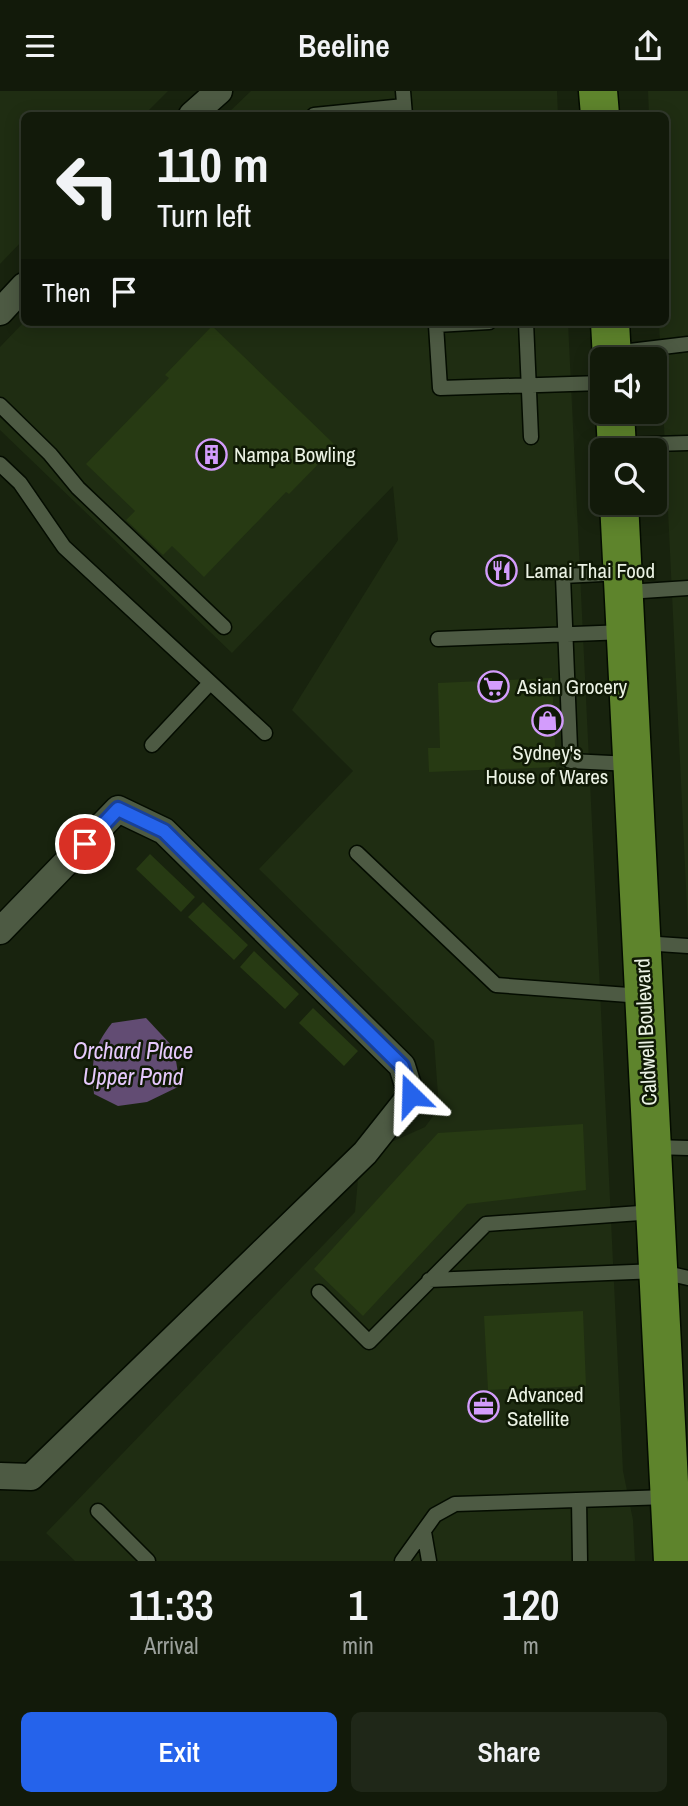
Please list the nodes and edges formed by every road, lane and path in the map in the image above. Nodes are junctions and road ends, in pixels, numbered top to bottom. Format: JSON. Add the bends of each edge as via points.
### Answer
{"nodes":[{"id":1,"x":219,"y":91,"type":"edge"},
{"id":2,"x":598,"y":91,"type":"edge"},
{"id":3,"x":404,"y":104,"type":"edge"},
{"id":4,"x":195,"y":112,"type":"edge"},
{"id":5,"x":339,"y":112,"type":"edge"},
{"id":6,"x":600,"y":112,"type":"edge"},
{"id":7,"x":21,"y":289,"type":"edge"},
{"id":8,"x":0,"y":312,"type":"edge"},
{"id":9,"x":436,"y":326,"type":"edge"},
{"id":10,"x":526,"y":326,"type":"edge"},
{"id":11,"x":688,"y":344,"type":"edge"},
{"id":12,"x":664,"y":347,"type":"edge"},
{"id":13,"x":590,"y":362,"type":"edge"},
{"id":14,"x":529,"y":386,"type":"junction"},
{"id":15,"x":0,"y":405,"type":"edge"},
{"id":16,"x":616,"y":436,"type":"edge"},
{"id":17,"x":531,"y":437,"type":"dead end"},
{"id":18,"x":688,"y":443,"type":"edge"},
{"id":19,"x":0,"y":464,"type":"edge"},
{"id":20,"x":620,"y":515,"type":"edge"},
{"id":21,"x":623,"y":583,"type":"junction"},
{"id":22,"x":688,"y":588,"type":"edge"},
{"id":23,"x":224,"y":627,"type":"dead end"},
{"id":24,"x":626,"y":632,"type":"junction"},
{"id":25,"x":565,"y":635,"type":"junction"},
{"id":26,"x":438,"y":639,"type":"dead end"},
{"id":27,"x":210,"y":683,"type":"junction"},
{"id":28,"x":265,"y":733,"type":"dead end"},
{"id":29,"x":152,"y":745,"type":"dead end"},
{"id":30,"x":633,"y":765,"type":"junction"},
{"id":31,"x":357,"y":853,"type":"dead end"},
{"id":32,"x":0,"y":931,"type":"edge"},
{"id":33,"x":642,"y":943,"type":"junction"},
{"id":34,"x":688,"y":946,"type":"edge"},
{"id":35,"x":644,"y":996,"type":"junction"},
{"id":36,"x":670,"y":1147,"type":"edge"},
{"id":37,"x":655,"y":1212,"type":"junction"},
{"id":38,"x":673,"y":1274,"type":"edge"},
{"id":39,"x":429,"y":1280,"type":"junction"},
{"id":40,"x":319,"y":1292,"type":"dead end"},
{"id":41,"x":0,"y":1476,"type":"edge"},
{"id":42,"x":669,"y":1497,"type":"junction"},
{"id":43,"x":579,"y":1500,"type":"junction"},
{"id":44,"x":97,"y":1511,"type":"dead end"},
{"id":45,"x":424,"y":1532,"type":"junction"},
{"id":46,"x":148,"y":1561,"type":"edge"},
{"id":47,"x":402,"y":1561,"type":"edge"},
{"id":48,"x":429,"y":1561,"type":"edge"},
{"id":49,"x":580,"y":1561,"type":"edge"},
{"id":50,"x":673,"y":1561,"type":"edge"}],
"edges":[{"from":1,"to":4,"type":"street"},
{"from":2,"to":6,"type":"main road"},
{"from":3,"to":5,"type":"lane"},
{"from":7,"to":8,"type":"street"},
{"from":9,"to":14,"type":"lane","via":[[439,388]]},
{"from":10,"to":14,"type":"lane"},
{"from":11,"to":12,"type":"lane"},
{"from":13,"to":14,"type":"lane"},
{"from":14,"to":17,"type":"lane"},
{"from":15,"to":23,"type":"lane","via":[[50,453],[78,488]]},
{"from":16,"to":18,"type":"lane"},
{"from":19,"to":27,"type":"lane","via":[[20,483],[64,547]]},
{"from":20,"to":21,"type":"main road","name":"Caldwell Boulevard"},
{"from":21,"to":22,"type":"lane"},
{"from":21,"to":24,"type":"main road","name":"Caldwell Boulevard"},
{"from":21,"to":25,"type":"lane","via":[[563,576]]},
{"from":24,"to":25,"type":"lane"},
{"from":24,"to":30,"type":"main road","name":"Caldwell Boulevard"},
{"from":25,"to":26,"type":"lane"},
{"from":25,"to":30,"type":"lane","via":[[570,761]]},
{"from":27,"to":28,"type":"lane"},
{"from":27,"to":29,"type":"lane"},
{"from":30,"to":33,"type":"main road","name":"Caldwell Boulevard"},
{"from":31,"to":35,"type":"lane","via":[[496,985]]},
{"from":32,"to":41,"type":"street","via":[[118,809],[164,831],[402,1066],[411,1095],[365,1153],[31,1477]]},
{"from":33,"to":34,"type":"lane"},
{"from":33,"to":35,"type":"main road","name":"Caldwell Boulevard"},
{"from":35,"to":36,"type":"main road","name":"Caldwell Boulevard"},
{"from":36,"to":37,"type":"main road","name":"Caldwell Boulevard"},
{"from":37,"to":38,"type":"main road","name":"Caldwell Boulevard"},
{"from":37,"to":39,"type":"lane","via":[[485,1224]]},
{"from":38,"to":39,"type":"lane"},
{"from":38,"to":42,"type":"main road","name":"Caldwell Boulevard"},
{"from":39,"to":40,"type":"lane","via":[[369,1342]]},
{"from":42,"to":43,"type":"lane"},
{"from":42,"to":50,"type":"main road","name":"Caldwell Boulevard"},
{"from":43,"to":45,"type":"lane","via":[[455,1504],[435,1515]]},
{"from":43,"to":49,"type":"lane"},
{"from":44,"to":46,"type":"lane"},
{"from":45,"to":47,"type":"lane"},
{"from":45,"to":48,"type":"lane"}]}
